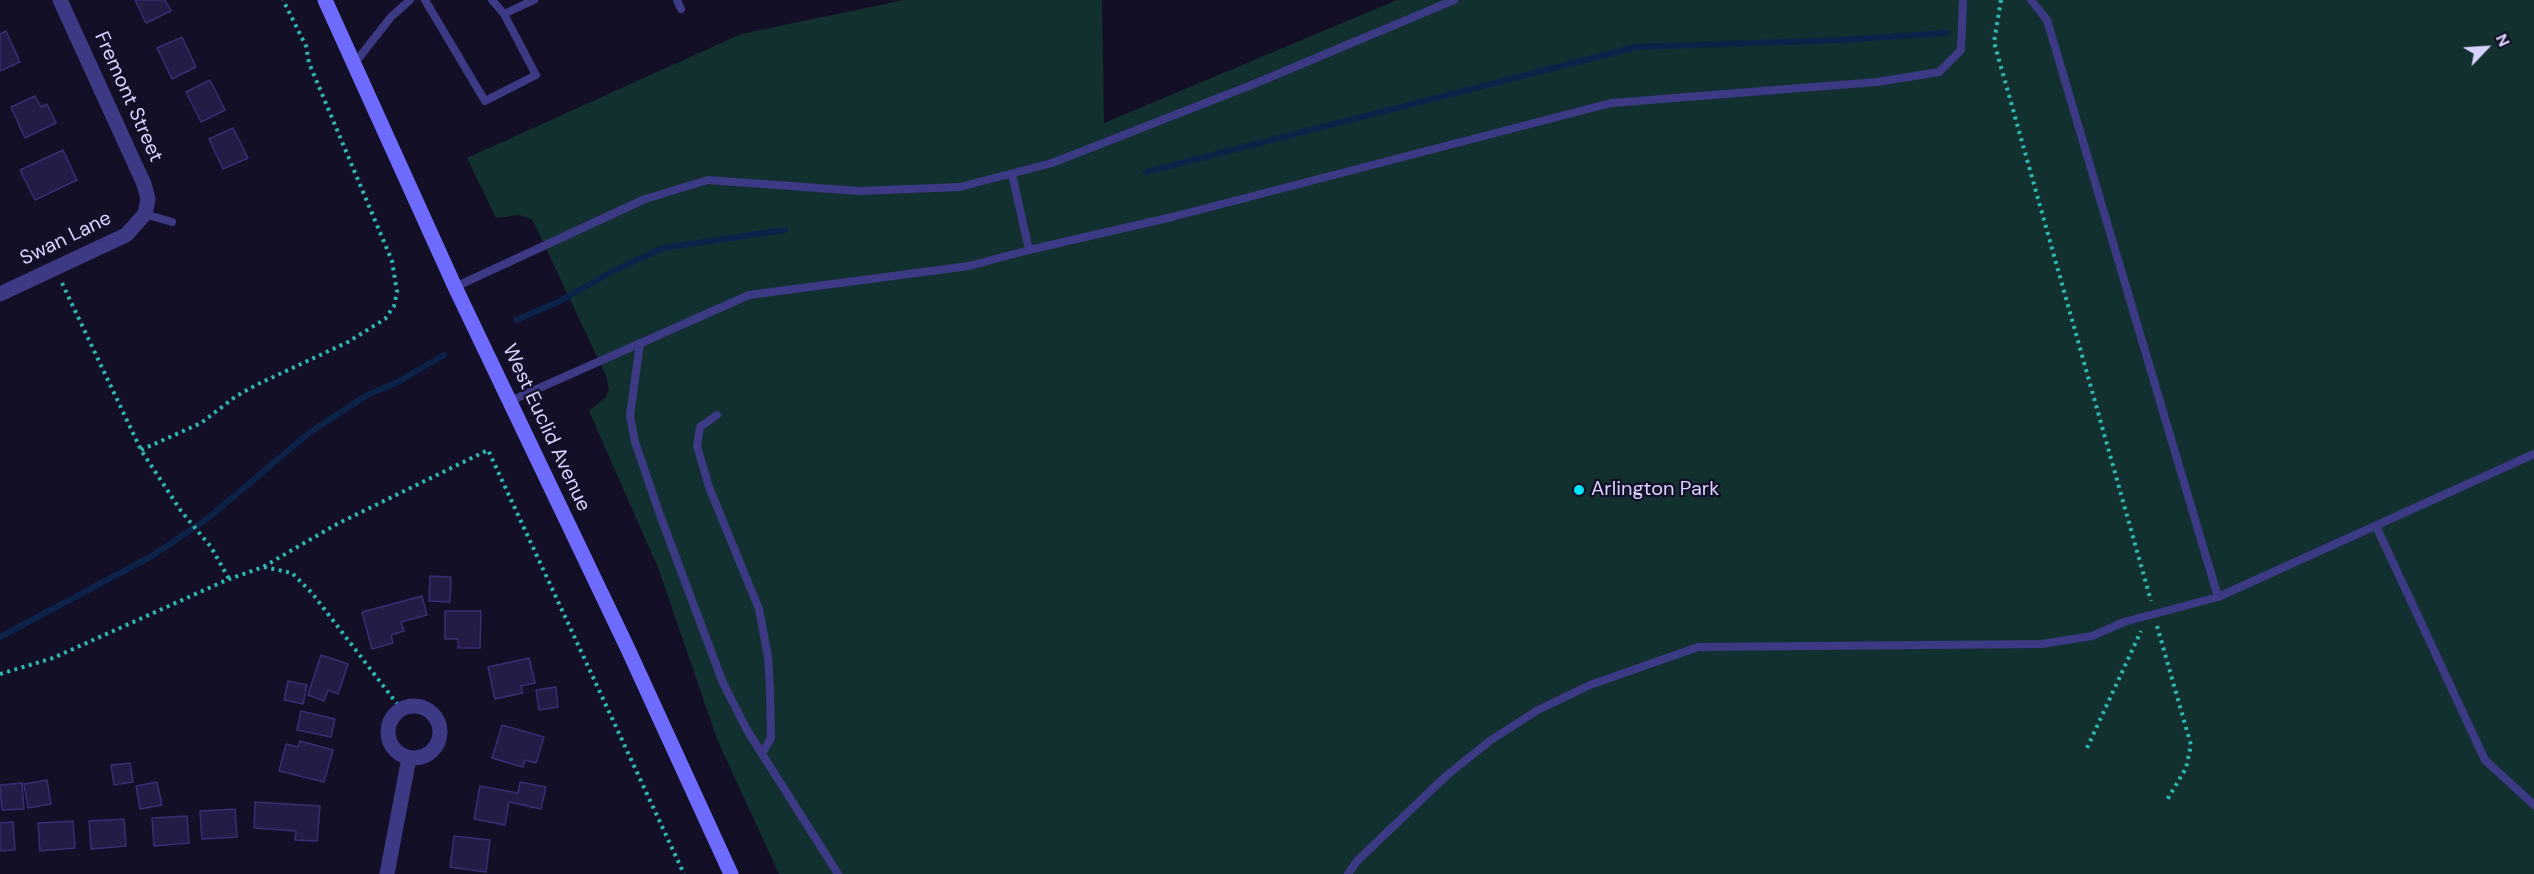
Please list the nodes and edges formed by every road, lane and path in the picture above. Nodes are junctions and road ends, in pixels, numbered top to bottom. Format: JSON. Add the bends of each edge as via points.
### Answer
{"nodes":[{"id":1,"x":60,"y":0,"type":"edge"},
{"id":2,"x":283,"y":0,"type":"edge"},
{"id":3,"x":325,"y":0,"type":"edge"},
{"id":4,"x":410,"y":0,"type":"edge"},
{"id":5,"x":425,"y":0,"type":"edge"},
{"id":6,"x":492,"y":0,"type":"edge"},
{"id":7,"x":534,"y":0,"type":"edge"},
{"id":8,"x":677,"y":0,"type":"edge"},
{"id":9,"x":1454,"y":0,"type":"edge"},
{"id":10,"x":1963,"y":0,"type":"edge"},
{"id":11,"x":2001,"y":0,"type":"edge"},
{"id":12,"x":2031,"y":0,"type":"edge"},
{"id":13,"x":681,"y":9,"type":"dead end"},
{"id":14,"x":504,"y":14,"type":"junction"},
{"id":15,"x":354,"y":64,"type":"junction"},
{"id":16,"x":1012,"y":174,"type":"junction"},
{"id":17,"x":145,"y":214,"type":"junction"},
{"id":18,"x":172,"y":222,"type":"dead end"},
{"id":19,"x":1029,"y":250,"type":"junction"},
{"id":20,"x":55,"y":268,"type":"junction"},
{"id":21,"x":455,"y":287,"type":"junction"},
{"id":22,"x":0,"y":294,"type":"edge"},
{"id":23,"x":640,"y":343,"type":"junction"},
{"id":24,"x":510,"y":400,"type":"junction"},
{"id":25,"x":717,"y":415,"type":"dead end"},
{"id":26,"x":141,"y":450,"type":"junction"},
{"id":27,"x":2534,"y":454,"type":"edge"},
{"id":28,"x":2376,"y":526,"type":"junction"},
{"id":29,"x":263,"y":567,"type":"junction"},
{"id":30,"x":229,"y":579,"type":"junction"},
{"id":31,"x":2218,"y":597,"type":"junction"},
{"id":32,"x":2151,"y":615,"type":"junction"},
{"id":33,"x":0,"y":674,"type":"edge"},
{"id":34,"x":401,"y":709,"type":"junction"},
{"id":35,"x":2087,"y":748,"type":"dead end"},
{"id":36,"x":762,"y":754,"type":"junction"},
{"id":37,"x":410,"y":758,"type":"junction"},
{"id":38,"x":2167,"y":800,"type":"dead end"},
{"id":39,"x":2534,"y":805,"type":"edge"},
{"id":40,"x":387,"y":874,"type":"edge"},
{"id":41,"x":684,"y":874,"type":"edge"},
{"id":42,"x":731,"y":874,"type":"edge"},
{"id":43,"x":838,"y":874,"type":"edge"},
{"id":44,"x":1348,"y":874,"type":"edge"}],
"edges":[{"from":1,"to":17,"type":"street","name":"Fremont Street","via":[[144,184],[148,200]]},
{"from":2,"to":26,"type":"path","via":[[306,46],[309,63],[392,261],[397,292],[394,306],[385,319],[348,342],[235,397],[201,423]]},
{"from":3,"to":15,"type":"main road","name":"West Euclid Avenue"},
{"from":4,"to":15,"type":"lane","via":[[391,17]]},
{"from":5,"to":14,"type":"lane","via":[[484,101],[536,75]]},
{"from":6,"to":14,"type":"lane"},
{"from":7,"to":14,"type":"lane"},
{"from":8,"to":13,"type":"lane"},
{"from":9,"to":16,"type":"lane","via":[[1116,140]]},
{"from":10,"to":19,"type":"lane","via":[[1961,50],[1939,72],[1878,82],[1611,103],[1172,217]]},
{"from":11,"to":32,"type":"path","via":[[1994,42]]},
{"from":12,"to":31,"type":"lane","via":[[2047,20]]},
{"from":15,"to":21,"type":"main road","name":"West Euclid Avenue"},
{"from":16,"to":19,"type":"lane"},
{"from":16,"to":21,"type":"lane","via":[[960,187],[859,190],[708,180],[645,199]]},
{"from":17,"to":18,"type":"lane"},
{"from":17,"to":20,"type":"street","name":"Swan Lane","via":[[126,235]]},
{"from":19,"to":23,"type":"lane","via":[[969,266],[748,295]]},
{"from":20,"to":22,"type":"street","name":"Swan Lane"},
{"from":20,"to":26,"type":"path"},
{"from":21,"to":24,"type":"main road","name":"West Euclid Avenue"},
{"from":23,"to":24,"type":"lane"},
{"from":23,"to":36,"type":"lane","via":[[630,416],[634,442],[723,683]]},
{"from":24,"to":42,"type":"main road","name":"West Euclid Avenue"},
{"from":25,"to":36,"type":"lane","via":[[700,427],[697,446],[709,487],[759,609],[770,688],[771,738]]},
{"from":26,"to":30,"type":"path"},
{"from":27,"to":28,"type":"lane"},
{"from":28,"to":31,"type":"lane"},
{"from":28,"to":39,"type":"lane","via":[[2485,760]]},
{"from":29,"to":30,"type":"path"},
{"from":29,"to":34,"type":"path","via":[[292,573],[312,593]]},
{"from":29,"to":41,"type":"path","via":[[337,524],[488,450]]},
{"from":30,"to":33,"type":"path","via":[[52,658]]},
{"from":31,"to":32,"type":"lane"},
{"from":32,"to":35,"type":"path"},
{"from":32,"to":38,"type":"path","via":[[2190,745],[2186,768]]},
{"from":32,"to":44,"type":"lane","via":[[2092,636],[2042,644],[1698,647],[1590,685],[1538,710],[1491,740],[1446,776]]},
{"from":34,"to":37,"type":"street","via":[[393,716],[388,733],[394,749]]},
{"from":34,"to":37,"type":"street","via":[[425,708],[440,727],[433,751]]},
{"from":36,"to":43,"type":"lane"},
{"from":37,"to":40,"type":"street"}]}
